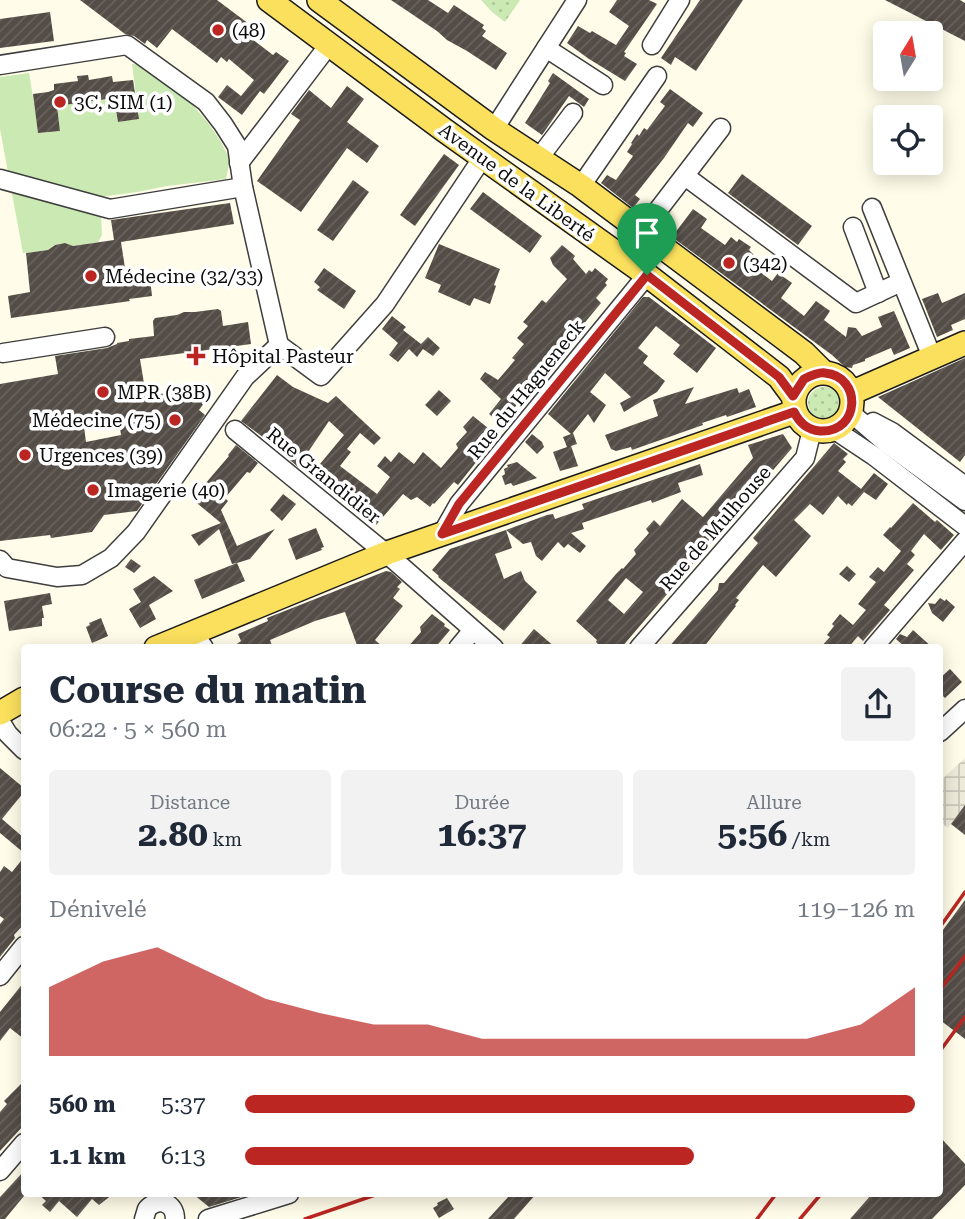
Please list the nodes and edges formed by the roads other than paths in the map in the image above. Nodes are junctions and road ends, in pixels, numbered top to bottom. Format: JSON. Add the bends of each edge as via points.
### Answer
{"nodes":[{"id":1,"x":269,"y":0,"type":"edge"},
{"id":2,"x":319,"y":0,"type":"edge"},
{"id":3,"x":577,"y":0,"type":"edge"},
{"id":4,"x":680,"y":0,"type":"edge"},
{"id":5,"x":652,"y":45,"type":"dead end"},
{"id":6,"x":546,"y":48,"type":"junction"},
{"id":7,"x":322,"y":54,"type":"dead end"},
{"id":8,"x":0,"y":65,"type":"edge"},
{"id":9,"x":657,"y":76,"type":"dead end"},
{"id":10,"x":603,"y":85,"type":"dead end"},
{"id":11,"x":573,"y":113,"type":"dead end"},
{"id":12,"x":721,"y":128,"type":"dead end"},
{"id":13,"x":494,"y":129,"type":"junction"},
{"id":14,"x":483,"y":157,"type":"junction"},
{"id":15,"x":539,"y":158,"type":"junction"},
{"id":16,"x":239,"y":163,"type":"junction"},
{"id":17,"x":685,"y":176,"type":"junction"},
{"id":18,"x":0,"y":179,"type":"edge"},
{"id":19,"x":581,"y":186,"type":"junction"},
{"id":20,"x":243,"y":187,"type":"junction"},
{"id":21,"x":872,"y":208,"type":"dead end"},
{"id":22,"x":853,"y":227,"type":"dead end"},
{"id":23,"x":642,"y":232,"type":"junction"},
{"id":24,"x":647,"y":275,"type":"junction"},
{"id":25,"x":901,"y":282,"type":"junction"},
{"id":26,"x":878,"y":293,"type":"junction"},
{"id":27,"x":105,"y":337,"type":"dead end"},
{"id":28,"x":965,"y":343,"type":"edge"},
{"id":29,"x":279,"y":345,"type":"junction"},
{"id":30,"x":1,"y":349,"type":"edge"},
{"id":31,"x":932,"y":357,"type":"junction"},
{"id":32,"x":823,"y":372,"type":"junction"},
{"id":33,"x":794,"y":404,"type":"junction"},
{"id":34,"x":851,"y":405,"type":"junction"},
{"id":35,"x":235,"y":430,"type":"dead end"},
{"id":36,"x":824,"y":430,"type":"junction"},
{"id":37,"x":965,"y":486,"type":"edge"},
{"id":38,"x":965,"y":501,"type":"edge"},
{"id":39,"x":965,"y":526,"type":"edge"},
{"id":40,"x":442,"y":534,"type":"junction"},
{"id":41,"x":965,"y":541,"type":"edge"},
{"id":42,"x":387,"y":554,"type":"junction"},
{"id":43,"x":2,"y":571,"type":"edge"},
{"id":44,"x":473,"y":630,"type":"junction"},
{"id":45,"x":198,"y":640,"type":"edge"},
{"id":46,"x":177,"y":644,"type":"edge"},
{"id":47,"x":461,"y":644,"type":"edge"},
{"id":48,"x":489,"y":644,"type":"edge"},
{"id":49,"x":642,"y":644,"type":"edge"},
{"id":50,"x":876,"y":644,"type":"edge"},
{"id":51,"x":0,"y":697,"type":"edge"},
{"id":52,"x":21,"y":697,"type":"edge"},
{"id":53,"x":21,"y":699,"type":"edge"},
{"id":54,"x":965,"y":709,"type":"edge"},
{"id":55,"x":0,"y":713,"type":"edge"},
{"id":56,"x":0,"y":721,"type":"edge"},
{"id":57,"x":965,"y":723,"type":"edge"},
{"id":58,"x":943,"y":729,"type":"edge"},
{"id":59,"x":0,"y":734,"type":"edge"},
{"id":60,"x":943,"y":744,"type":"edge"},
{"id":61,"x":21,"y":747,"type":"edge"},
{"id":62,"x":21,"y":748,"type":"edge"},
{"id":63,"x":21,"y":950,"type":"edge"},
{"id":64,"x":0,"y":975,"type":"edge"},
{"id":65,"x":21,"y":1146,"type":"edge"},
{"id":66,"x":0,"y":1171,"type":"edge"},
{"id":67,"x":279,"y":1197,"type":"edge"},
{"id":68,"x":172,"y":1208,"type":"edge"},
{"id":69,"x":140,"y":1217,"type":"edge"},
{"id":70,"x":208,"y":1219,"type":"edge"}],
"edges":[{"from":1,"to":14,"type":"main road","name":"Avenue de la Liberté"},
{"from":2,"to":13,"type":"main road","name":"Avenue de la Liberté"},
{"from":3,"to":6,"type":"street"},
{"from":4,"to":5,"type":"street"},
{"from":6,"to":10,"type":"street"},
{"from":6,"to":13,"type":"street"},
{"from":7,"to":16,"type":"street"},
{"from":8,"to":16,"type":"street","via":[[127,46],[206,103],[237,146]]},
{"from":9,"to":19,"type":"street"},
{"from":11,"to":15,"type":"street"},
{"from":12,"to":17,"type":"street"},
{"from":13,"to":15,"type":"main road","name":"Avenue de la Liberté"},
{"from":14,"to":24,"type":"main road","name":"Avenue de la Liberté"},
{"from":14,"to":29,"type":"street","via":[[385,304],[321,376]]},
{"from":15,"to":19,"type":"main road","name":"Avenue de la Liberté"},
{"from":16,"to":20,"type":"street"},
{"from":17,"to":23,"type":"street"},
{"from":17,"to":26,"type":"street","via":[[856,303]]},
{"from":18,"to":20,"type":"street","via":[[110,209]]},
{"from":19,"to":23,"type":"main road","name":"Avenue de la Liberté"},
{"from":20,"to":29,"type":"street"},
{"from":21,"to":25,"type":"street"},
{"from":22,"to":26,"type":"street"},
{"from":23,"to":32,"type":"main road","name":"Avenue de la Liberté"},
{"from":24,"to":33,"type":"main road","name":"Avenue de la Liberté","via":[[779,377]]},
{"from":24,"to":40,"type":"street","name":"Rue du Hagueneck","via":[[459,504]]},
{"from":25,"to":26,"type":"street"},
{"from":25,"to":31,"type":"street"},
{"from":27,"to":30,"type":"street"},
{"from":28,"to":31,"type":"main road"},
{"from":29,"to":43,"type":"street","via":[[245,377],[136,532],[111,558],[82,575]]},
{"from":31,"to":34,"type":"main road"},
{"from":32,"to":33,"type":"main road","via":[[804,379]]},
{"from":32,"to":34,"type":"main road","via":[[841,378]]},
{"from":33,"to":36,"type":"main road","via":[[805,426]]},
{"from":33,"to":40,"type":"main road"},
{"from":34,"to":36,"type":"main road","via":[[844,423]]},
{"from":34,"to":37,"type":"street"},
{"from":34,"to":38,"type":"street","via":[[886,443]]},
{"from":35,"to":42,"type":"street","name":"Rue Grandidier"},
{"from":36,"to":39,"type":"street","via":[[874,456]]},
{"from":36,"to":49,"type":"street","name":"Rue de Mulhouse","via":[[805,458]]},
{"from":40,"to":42,"type":"main road"},
{"from":41,"to":50,"type":"street"},
{"from":42,"to":44,"type":"street","name":"Rue Grandidier"},
{"from":42,"to":45,"type":"main road"},
{"from":44,"to":47,"type":"street"},
{"from":44,"to":48,"type":"street","name":"Rue Grandidier"},
{"from":45,"to":46,"type":"main road"},
{"from":51,"to":52,"type":"main road"},
{"from":53,"to":55,"type":"main road"},
{"from":54,"to":58,"type":"street"},
{"from":56,"to":61,"type":"street"},
{"from":57,"to":60,"type":"street"},
{"from":59,"to":62,"type":"street"},
{"from":63,"to":64,"type":"street"},
{"from":65,"to":66,"type":"street"},
{"from":67,"to":70,"type":"street"},
{"from":68,"to":69,"type":"street","via":[[150,1205]]}]}
